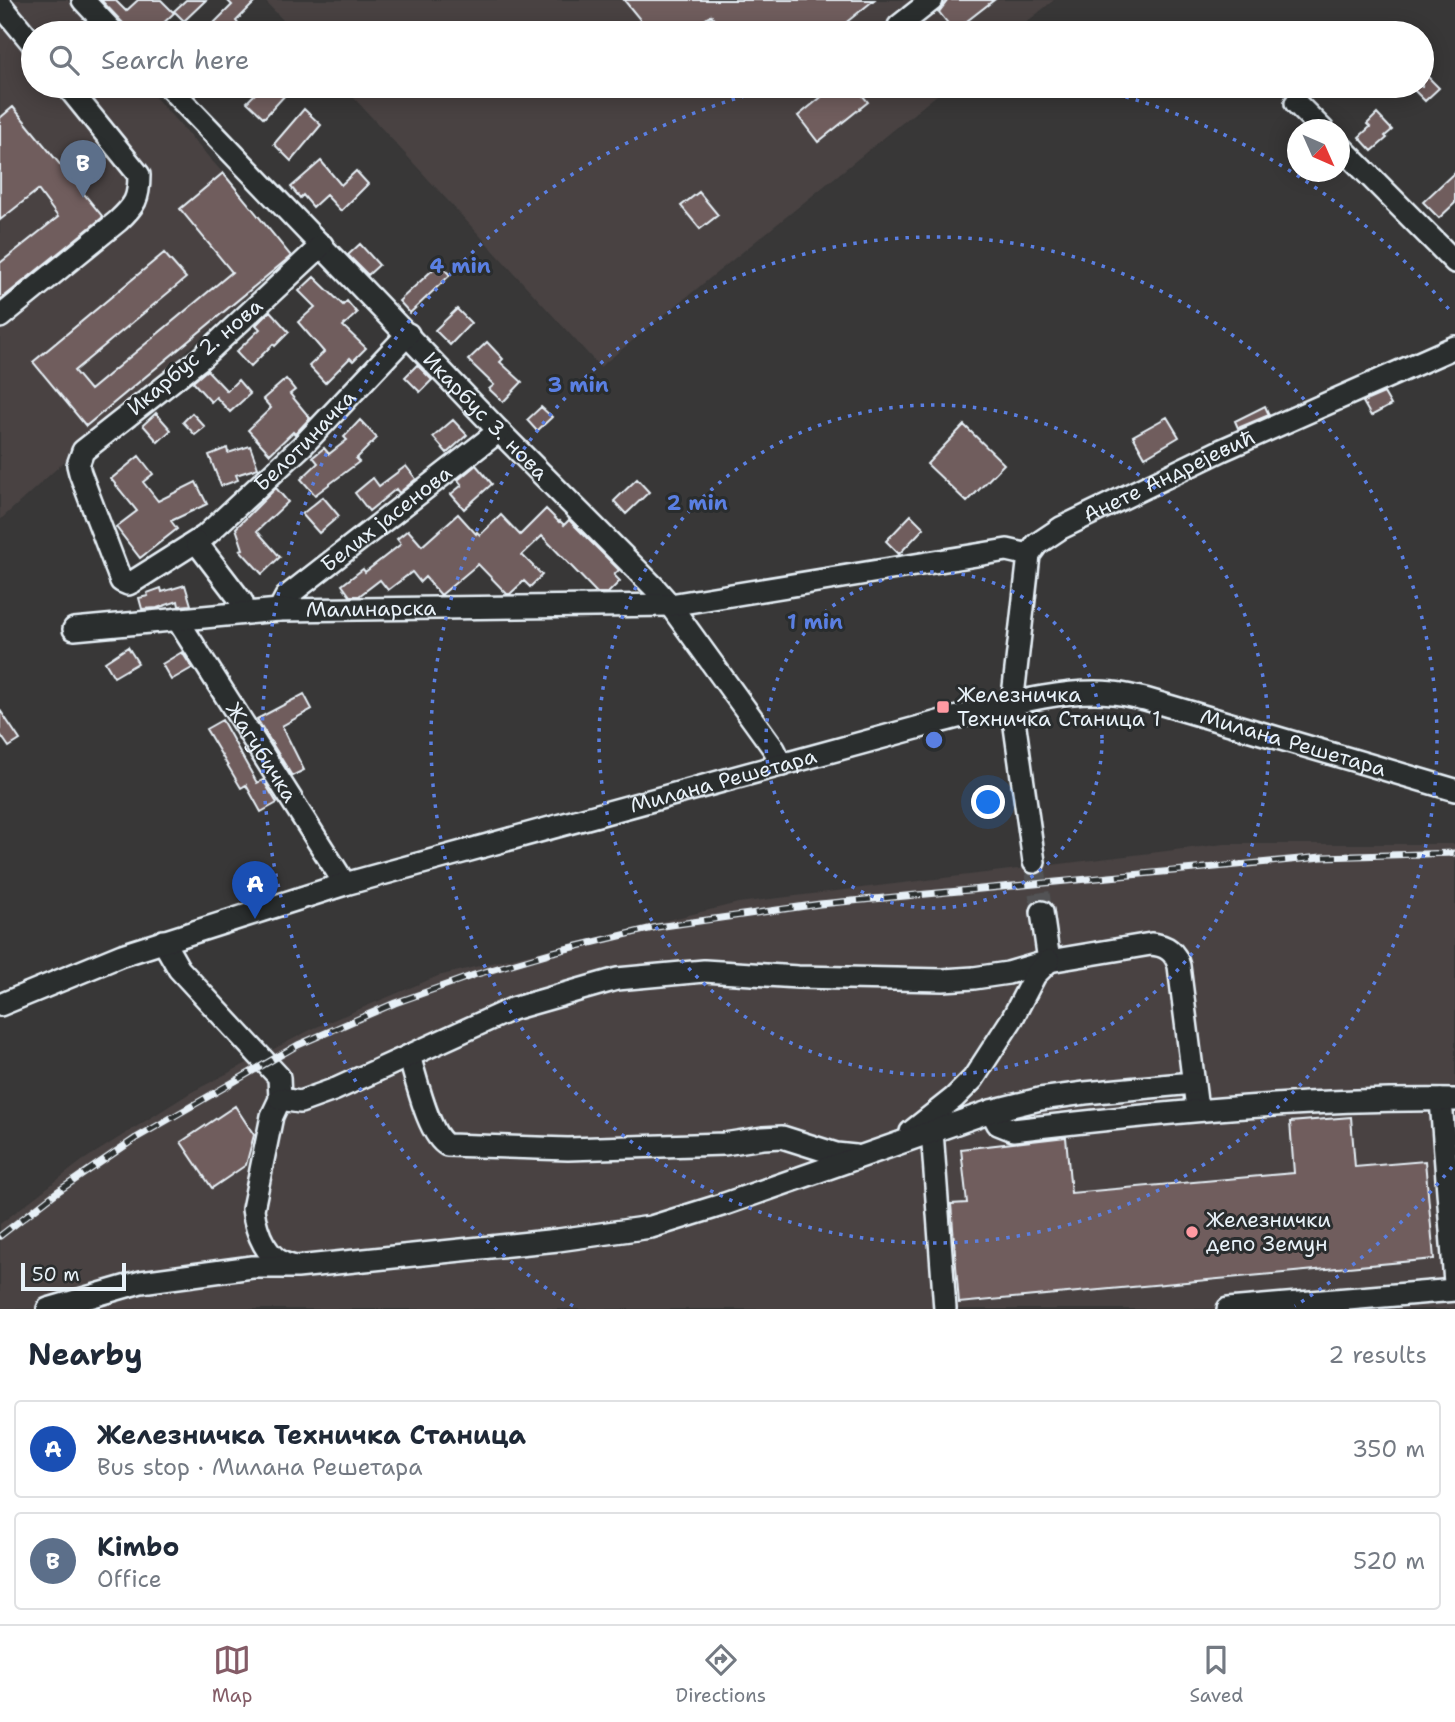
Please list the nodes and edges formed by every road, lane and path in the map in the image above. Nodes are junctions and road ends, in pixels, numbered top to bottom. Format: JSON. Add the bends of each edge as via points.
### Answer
{"nodes":[{"id":1,"x":83,"y":0,"type":"edge"},
{"id":2,"x":932,"y":0,"type":"edge"},
{"id":3,"x":4,"y":17,"type":"edge"},
{"id":4,"x":103,"y":21,"type":"edge"},
{"id":5,"x":905,"y":21,"type":"edge"},
{"id":6,"x":21,"y":33,"type":"edge"},
{"id":7,"x":77,"y":98,"type":"edge"},
{"id":8,"x":180,"y":98,"type":"edge"},
{"id":9,"x":1296,"y":103,"type":"dead end"},
{"id":10,"x":1312,"y":119,"type":"edge"},
{"id":11,"x":1350,"y":157,"type":"edge"},
{"id":12,"x":322,"y":245,"type":"junction"},
{"id":13,"x":1455,"y":262,"type":"edge"},
{"id":14,"x":0,"y":317,"type":"edge"},
{"id":15,"x":408,"y":334,"type":"junction"},
{"id":16,"x":1455,"y":347,"type":"edge"},
{"id":17,"x":499,"y":430,"type":"junction"},
{"id":18,"x":197,"y":543,"type":"junction"},
{"id":19,"x":1028,"y":555,"type":"junction"},
{"id":20,"x":128,"y":584,"type":"joint"},
{"id":21,"x":670,"y":605,"type":"junction"},
{"id":22,"x":279,"y":610,"type":"junction"},
{"id":23,"x":243,"y":613,"type":"junction"},
{"id":24,"x":177,"y":619,"type":"junction"},
{"id":25,"x":74,"y":629,"type":"dead end"},
{"id":26,"x":1012,"y":705,"type":"junction"},
{"id":27,"x":782,"y":765,"type":"junction"},
{"id":28,"x":1455,"y":790,"type":"edge"},
{"id":29,"x":1034,"y":862,"type":"tunnel mouth"},
{"id":30,"x":345,"y":884,"type":"junction"},
{"id":31,"x":1041,"y":912,"type":"tunnel mouth"},
{"id":32,"x":163,"y":941,"type":"junction"},
{"id":33,"x":1049,"y":961,"type":"junction"},
{"id":34,"x":0,"y":1005,"type":"edge"},
{"id":35,"x":409,"y":1056,"type":"junction"},
{"id":36,"x":1193,"y":1083,"type":"junction"},
{"id":37,"x":280,"y":1100,"type":"junction"},
{"id":38,"x":1448,"y":1100,"type":"edge"},
{"id":39,"x":1197,"y":1109,"type":"junction"},
{"id":40,"x":991,"y":1111,"type":"junction"},
{"id":41,"x":932,"y":1131,"type":"junction"},
{"id":42,"x":894,"y":1144,"type":"junction"},
{"id":43,"x":858,"y":1156,"type":"junction"},
{"id":44,"x":297,"y":1267,"type":"junction"},
{"id":45,"x":1455,"y":1283,"type":"edge"},
{"id":46,"x":1455,"y":1290,"type":"edge"},
{"id":47,"x":48,"y":1309,"type":"edge"},
{"id":48,"x":945,"y":1309,"type":"edge"},
{"id":49,"x":1228,"y":1309,"type":"edge"}],
"edges":[{"from":1,"to":4,"type":"street"},
{"from":2,"to":5,"type":"street"},
{"from":3,"to":6,"type":"street"},
{"from":7,"to":14,"type":"street","via":[[139,175],[139,194],[118,221]]},
{"from":8,"to":12,"type":"street","name":"Икарбус 3. нова"},
{"from":9,"to":10,"type":"street"},
{"from":11,"to":13,"type":"street"},
{"from":12,"to":15,"type":"street","name":"Икарбус 3. нова"},
{"from":12,"to":20,"type":"street","name":"Икарбус 2. нова","via":[[200,359],[88,446],[80,458],[80,472],[121,581]]},
{"from":15,"to":17,"type":"street","name":"Икарбус 3. нова"},
{"from":15,"to":18,"type":"street","name":"Белотиначка","via":[[302,446]]},
{"from":16,"to":19,"type":"street","name":"Анете Андрејевић","via":[[1222,450],[1061,528]]},
{"from":17,"to":21,"type":"street","name":"Икарбус 3. нова"},
{"from":17,"to":22,"type":"street","name":"Белих јасенова","via":[[286,597]]},
{"from":18,"to":20,"type":"street","name":"Белотиначка"},
{"from":18,"to":23,"type":"street","via":[[242,602]]},
{"from":19,"to":21,"type":"street","name":"Малинарска","via":[[1007,550]]},
{"from":19,"to":26,"type":"street"},
{"from":21,"to":22,"type":"street","name":"Малинарска"},
{"from":21,"to":27,"type":"street","name":"Икарбус 3. нова"},
{"from":22,"to":23,"type":"street","name":"Малинарска"},
{"from":23,"to":24,"type":"street","name":"Малинарска"},
{"from":24,"to":25,"type":"street","name":"Малинарска"},
{"from":24,"to":30,"type":"street","name":"Жагубичка"},
{"from":26,"to":27,"type":"street","name":"Милана Решетара"},
{"from":26,"to":28,"type":"street","name":"Милана Решетара","via":[[1073,694],[1114,693]]},
{"from":26,"to":29,"type":"street"},
{"from":27,"to":30,"type":"street","name":"Милана Решетара"},
{"from":30,"to":32,"type":"street","name":"Милана Решетара"},
{"from":31,"to":33,"type":"street"},
{"from":32,"to":34,"type":"street","name":"Милана Решетара"},
{"from":32,"to":37,"type":"street","via":[[179,969],[279,1077]]},
{"from":33,"to":35,"type":"street","via":[[1008,973],[943,980],[704,971],[617,979],[512,1009]]},
{"from":33,"to":36,"type":"street","via":[[1151,944],[1170,950],[1180,966]]},
{"from":33,"to":42,"type":"street","via":[[1035,975],[973,1079]]},
{"from":35,"to":37,"type":"street","via":[[300,1102]]},
{"from":35,"to":43,"type":"street","via":[[433,1129],[447,1145],[568,1149],[782,1138]]},
{"from":36,"to":39,"type":"street"},
{"from":36,"to":40,"type":"street","via":[[1040,1099]]},
{"from":37,"to":44,"type":"street","via":[[271,1116],[253,1209],[268,1250],[286,1265]]},
{"from":38,"to":39,"type":"street","via":[[1332,1100]]},
{"from":38,"to":45,"type":"street"},
{"from":39,"to":40,"type":"street","via":[[1014,1139]]},
{"from":40,"to":41,"type":"street"},
{"from":41,"to":42,"type":"street"},
{"from":41,"to":48,"type":"street"},
{"from":42,"to":43,"type":"street"},
{"from":43,"to":44,"type":"street","via":[[651,1227]]},
{"from":44,"to":47,"type":"street","via":[[253,1267],[141,1282]]},
{"from":46,"to":49,"type":"street"}]}
